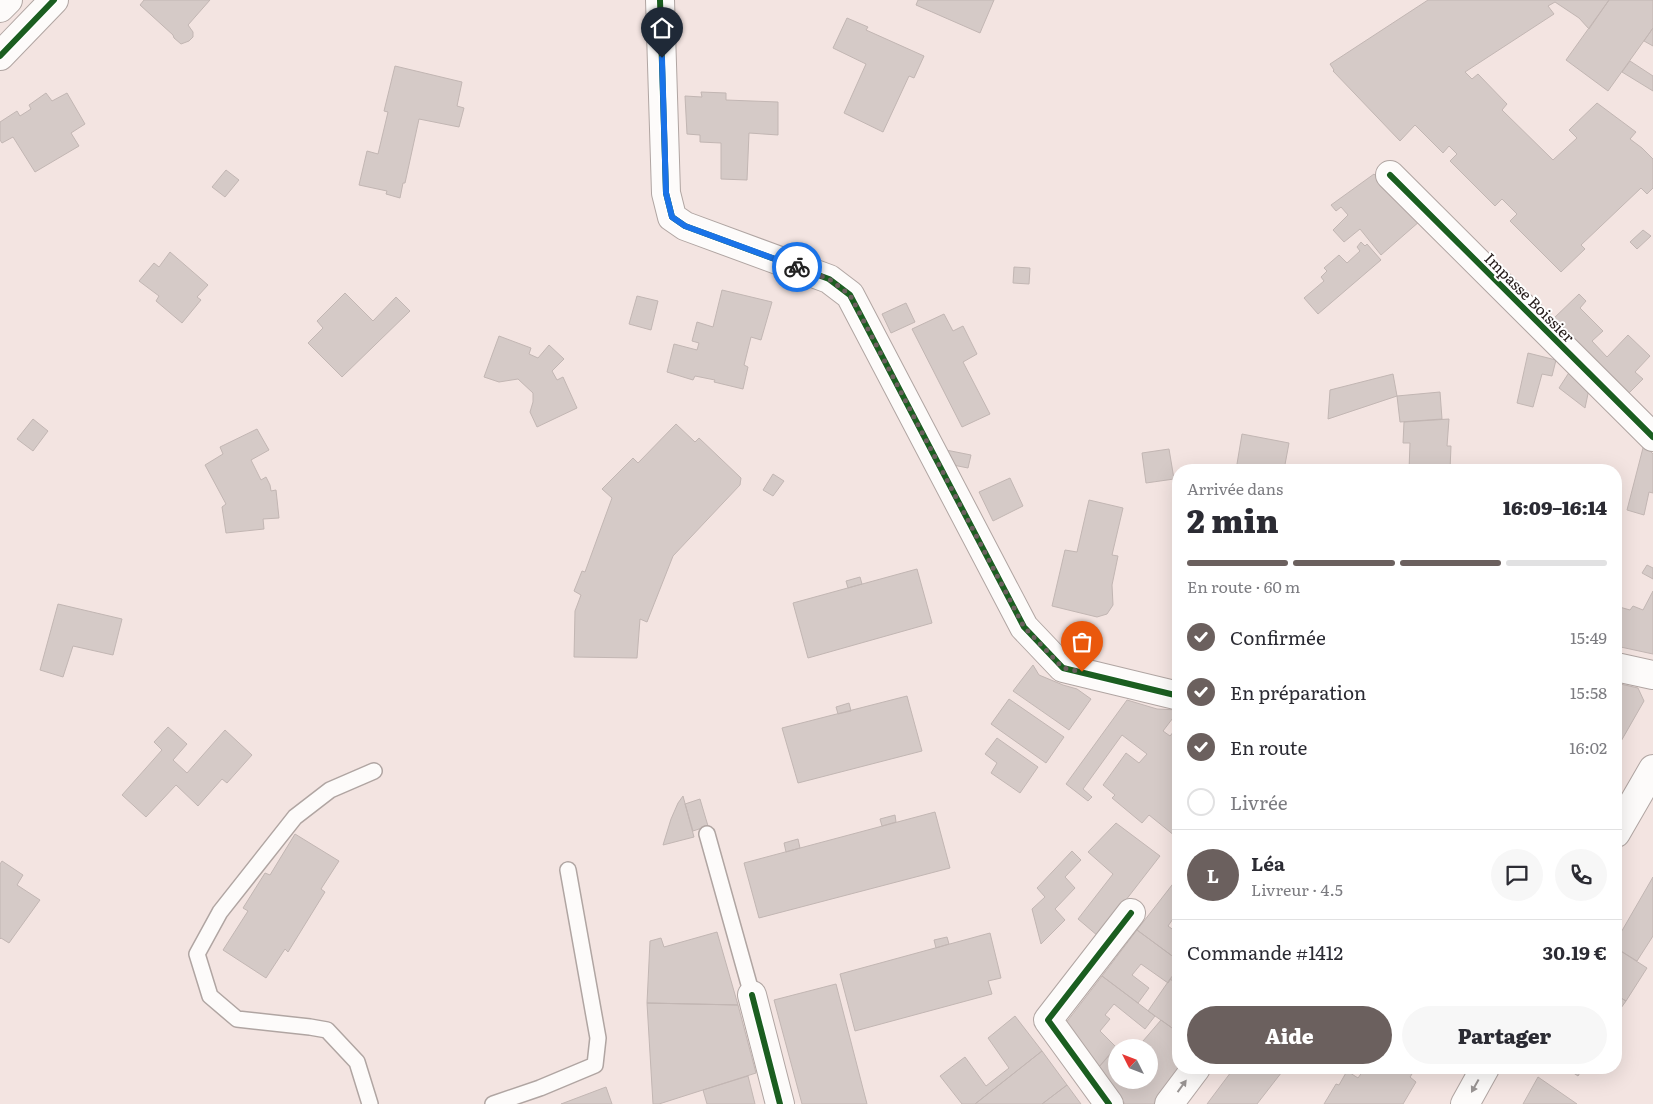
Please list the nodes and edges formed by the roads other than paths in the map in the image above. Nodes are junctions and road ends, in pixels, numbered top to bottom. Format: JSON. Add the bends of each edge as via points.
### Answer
{"nodes":[{"id":1,"x":8,"y":0,"type":"edge"},
{"id":2,"x":54,"y":0,"type":"edge"},
{"id":3,"x":660,"y":0,"type":"edge"},
{"id":4,"x":0,"y":8,"type":"edge"},
{"id":5,"x":0,"y":56,"type":"edge"},
{"id":6,"x":1390,"y":174,"type":"dead end"},
{"id":7,"x":1653,"y":437,"type":"edge"},
{"id":8,"x":1622,"y":668,"type":"edge"},
{"id":9,"x":1653,"y":675,"type":"edge"},
{"id":10,"x":1172,"y":694,"type":"edge"},
{"id":11,"x":1653,"y":768,"type":"edge"},
{"id":12,"x":374,"y":771,"type":"dead end"},
{"id":13,"x":1645,"y":801,"type":"edge"},
{"id":14,"x":1622,"y":826,"type":"edge"},
{"id":15,"x":707,"y":834,"type":"dead end"},
{"id":16,"x":568,"y":870,"type":"dead end"},
{"id":17,"x":1131,"y":913,"type":"dead end"},
{"id":18,"x":752,"y":995,"type":"joint"},
{"id":19,"x":1192,"y":1074,"type":"edge"},
{"id":20,"x":1482,"y":1074,"type":"edge"},
{"id":21,"x":370,"y":1104,"type":"edge"},
{"id":22,"x":493,"y":1104,"type":"edge"},
{"id":23,"x":780,"y":1104,"type":"edge"},
{"id":24,"x":1109,"y":1104,"type":"edge"},
{"id":25,"x":1169,"y":1104,"type":"edge"},
{"id":26,"x":1465,"y":1104,"type":"edge"}],
"edges":[{"from":1,"to":4,"type":"street"},
{"from":2,"to":5,"type":"street"},
{"from":3,"to":10,"type":"street","via":[[666,193],[672,217],[685,226],[829,279],[850,295],[1024,627],[1063,668]]},
{"from":6,"to":7,"type":"street","name":"Impasse Boissier"},
{"from":8,"to":9,"type":"street"},
{"from":11,"to":13,"type":"street"},
{"from":12,"to":21,"type":"lane","via":[[330,790],[295,818],[220,912],[197,954],[210,996],[237,1019],[327,1030],[357,1062]]},
{"from":13,"to":14,"type":"street"},
{"from":15,"to":18,"type":"lane"},
{"from":16,"to":22,"type":"lane","via":[[598,1038],[595,1065]]},
{"from":17,"to":24,"type":"street","via":[[1048,1020]]},
{"from":18,"to":23,"type":"street"},
{"from":25,"to":19,"type":"street","one_way":true},
{"from":20,"to":26,"type":"street","one_way":true}]}
